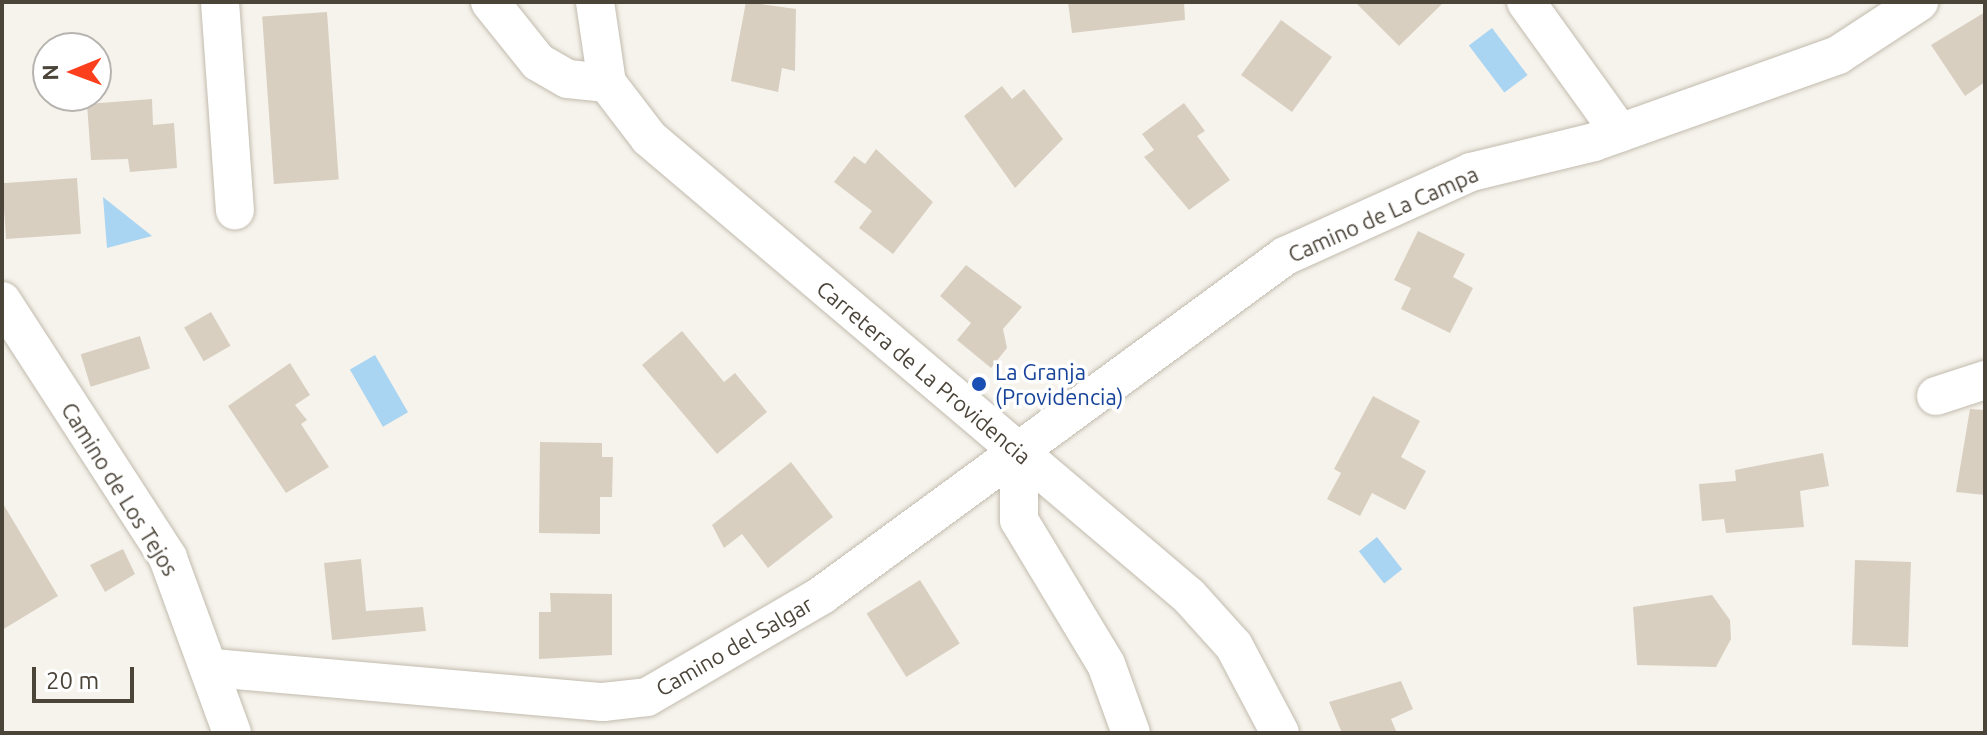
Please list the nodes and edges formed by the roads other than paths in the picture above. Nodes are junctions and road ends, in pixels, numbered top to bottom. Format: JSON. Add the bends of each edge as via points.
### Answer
{"nodes":[{"id":1,"x":220,"y":2,"type":"edge"},
{"id":2,"x":490,"y":2,"type":"edge"},
{"id":3,"x":595,"y":2,"type":"edge"},
{"id":4,"x":1526,"y":2,"type":"edge"},
{"id":5,"x":1919,"y":2,"type":"edge"},
{"id":6,"x":607,"y":83,"type":"junction"},
{"id":7,"x":1620,"y":133,"type":"junction"},
{"id":8,"x":235,"y":210,"type":"dead end"},
{"id":9,"x":2,"y":301,"type":"edge"},
{"id":10,"x":1985,"y":380,"type":"edge"},
{"id":11,"x":1936,"y":396,"type":"dead end"},
{"id":12,"x":1019,"y":452,"type":"junction"},
{"id":13,"x":213,"y":668,"type":"junction"},
{"id":14,"x":232,"y":733,"type":"edge"},
{"id":15,"x":1131,"y":733,"type":"edge"},
{"id":16,"x":1280,"y":733,"type":"edge"}],
"edges":[{"from":1,"to":8,"type":"street"},
{"from":2,"to":6,"type":"street","via":[[538,62],[568,79]]},
{"from":3,"to":6,"type":"street","name":"Carretera de La Providencia"},
{"from":4,"to":7,"type":"street"},
{"from":5,"to":7,"type":"street","name":"Camino de La Campa","via":[[1838,55]]},
{"from":6,"to":12,"type":"street","name":"Carretera de La Providencia","via":[[649,138]]},
{"from":7,"to":12,"type":"street","name":"Camino de La Campa","via":[[1471,172],[1285,256]]},
{"from":9,"to":13,"type":"street","name":"Camino de Los Tejos","via":[[168,558]]},
{"from":10,"to":11,"type":"street"},
{"from":12,"to":13,"type":"street","name":"Camino del Salgar","via":[[822,595],[647,697],[603,702]]},
{"from":12,"to":15,"type":"street","via":[[1019,520],[1106,664]]},
{"from":12,"to":16,"type":"street","name":"Carretera de La Providencia","via":[[1189,596],[1234,646]]},
{"from":13,"to":14,"type":"street","name":"Camino de Los Tejos"}]}
